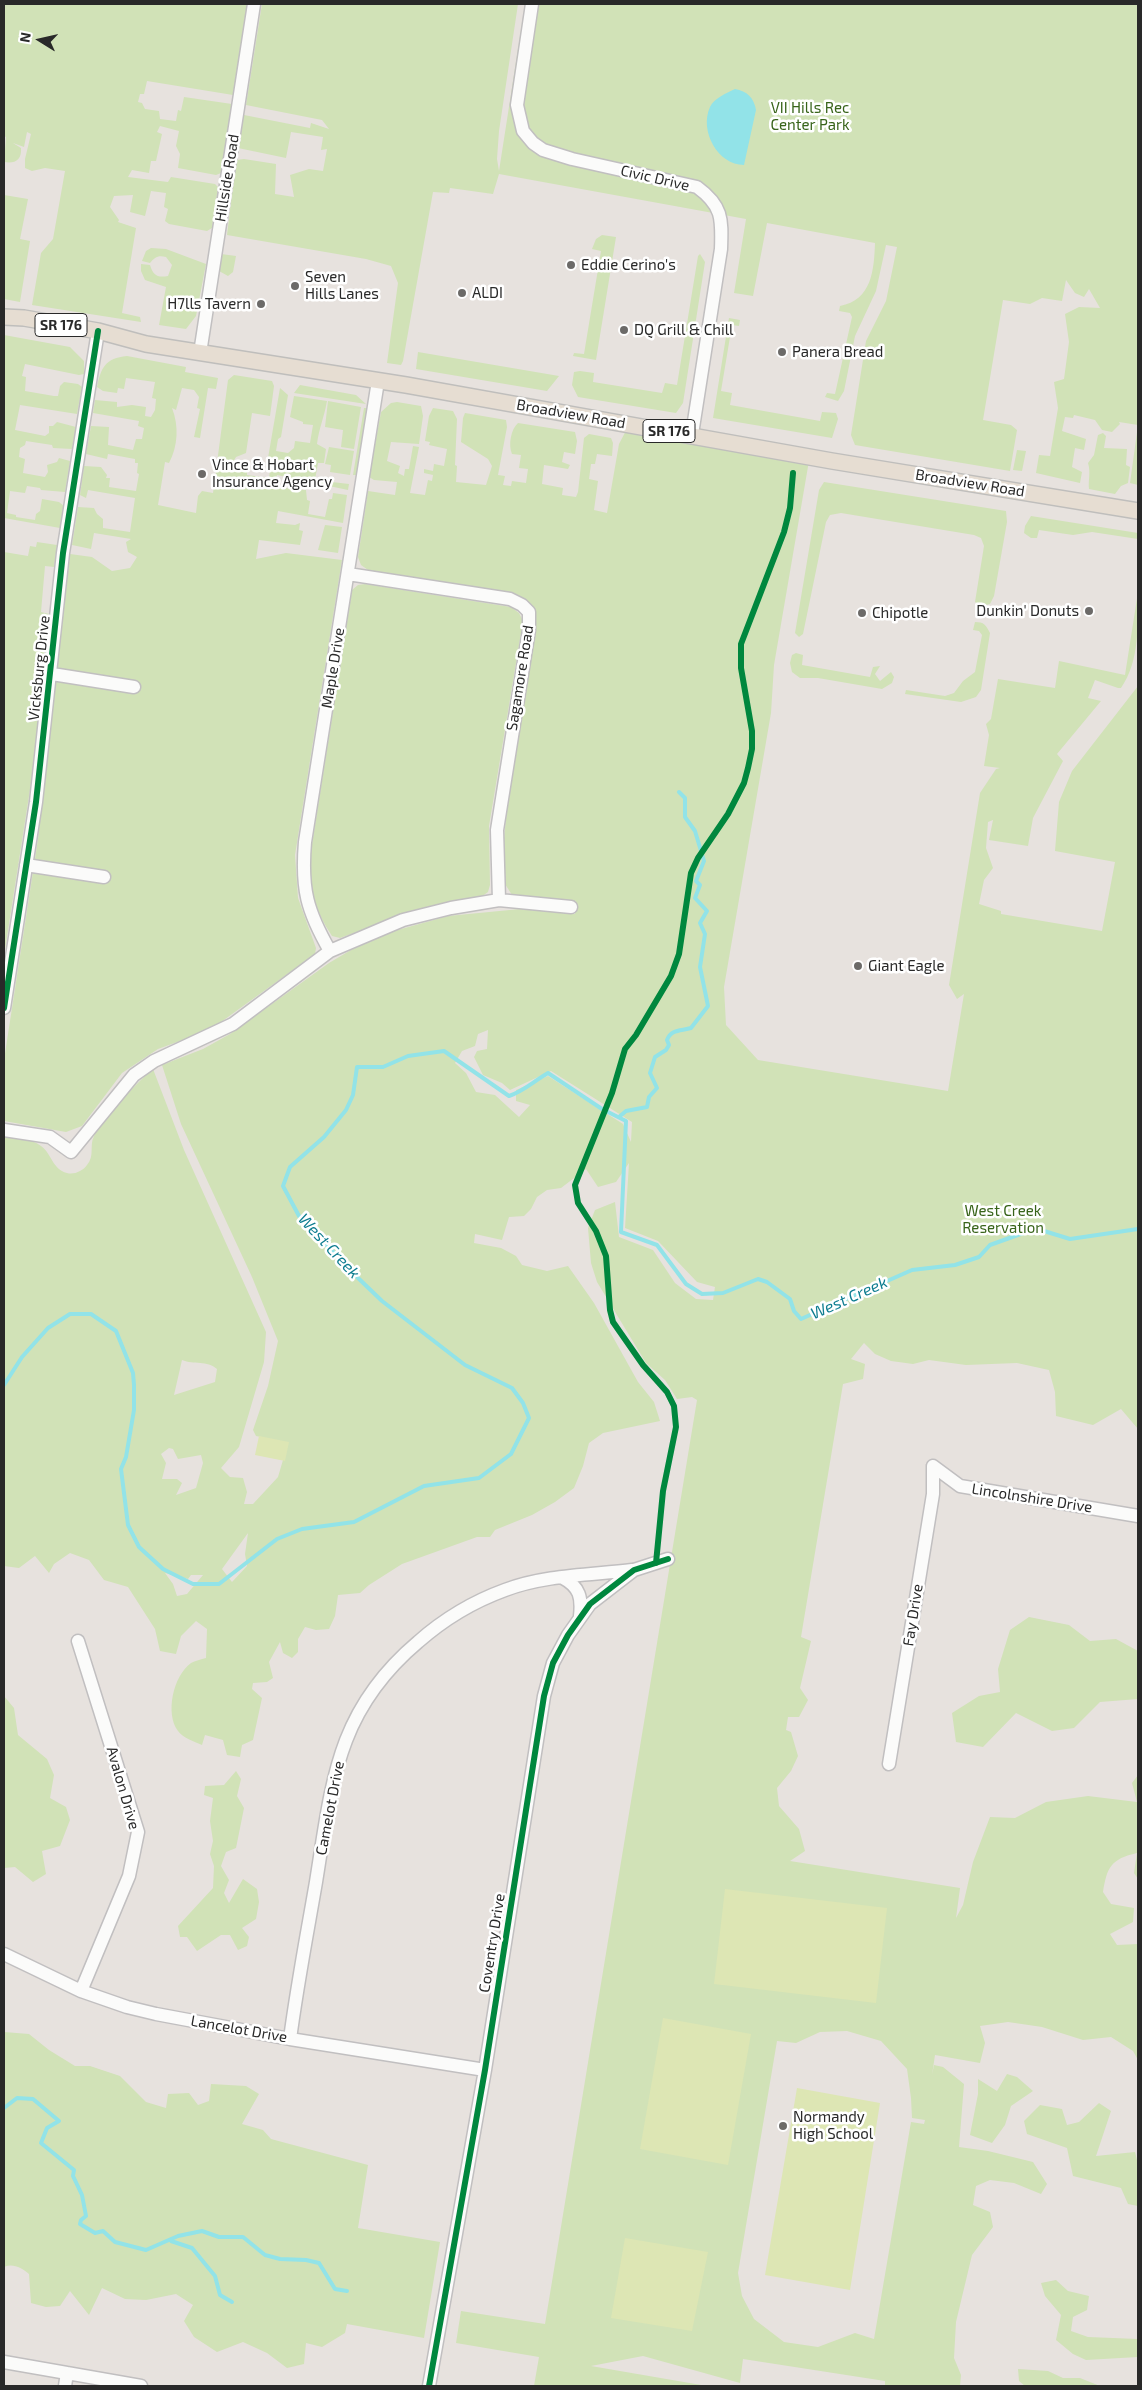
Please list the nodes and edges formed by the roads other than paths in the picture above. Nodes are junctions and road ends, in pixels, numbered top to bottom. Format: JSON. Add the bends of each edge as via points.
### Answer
{"nodes":[{"id":1,"x":254,"y":4,"type":"edge"},
{"id":2,"x":532,"y":4,"type":"edge"},
{"id":3,"x":4,"y":317,"type":"edge"},
{"id":4,"x":98,"y":331,"type":"junction"},
{"id":5,"x":200,"y":353,"type":"junction"},
{"id":6,"x":378,"y":381,"type":"junction"},
{"id":7,"x":692,"y":434,"type":"junction"},
{"id":8,"x":1138,"y":511,"type":"edge"},
{"id":9,"x":348,"y":574,"type":"junction"},
{"id":10,"x":52,"y":674,"type":"junction"},
{"id":11,"x":134,"y":687,"type":"dead end"},
{"id":12,"x":26,"y":865,"type":"junction"},
{"id":13,"x":104,"y":877,"type":"dead end"},
{"id":14,"x":499,"y":900,"type":"junction"},
{"id":15,"x":571,"y":907,"type":"dead end"},
{"id":16,"x":330,"y":951,"type":"junction"},
{"id":17,"x":4,"y":1008,"type":"edge"},
{"id":18,"x":4,"y":1130,"type":"edge"},
{"id":19,"x":932,"y":1466,"type":"joint"},
{"id":20,"x":1138,"y":1516,"type":"edge"},
{"id":21,"x":668,"y":1559,"type":"dead end"},
{"id":22,"x":634,"y":1570,"type":"junction"},
{"id":23,"x":563,"y":1578,"type":"junction"},
{"id":24,"x":580,"y":1616,"type":"junction"},
{"id":25,"x":78,"y":1640,"type":"dead end"},
{"id":26,"x":889,"y":1764,"type":"dead end"},
{"id":27,"x":4,"y":1954,"type":"edge"},
{"id":28,"x":81,"y":1990,"type":"junction"},
{"id":29,"x":290,"y":2039,"type":"junction"},
{"id":30,"x":485,"y":2070,"type":"junction"},
{"id":31,"x":4,"y":2362,"type":"edge"},
{"id":32,"x":67,"y":2373,"type":"junction"},
{"id":33,"x":65,"y":2386,"type":"edge"},
{"id":34,"x":141,"y":2386,"type":"edge"},
{"id":35,"x":429,"y":2386,"type":"edge"}],
"edges":[{"from":1,"to":5,"type":"street","name":"Hillside Road"},
{"from":2,"to":7,"type":"street","name":"Civic Drive","via":[[517,105],[523,131],[532,143],[572,159],[697,187],[711,197],[718,208],[722,227],[721,249]]},
{"from":3,"to":4,"type":"main road","name":"Broadview Road","number":"SR 176"},
{"from":4,"to":5,"type":"main road","name":"Broadview Road","number":"SR 176","via":[[146,344]]},
{"from":4,"to":10,"type":"street","name":"Vicksburg Drive","via":[[64,548]]},
{"from":5,"to":6,"type":"main road","name":"Broadview Road","number":"SR 176"},
{"from":6,"to":7,"type":"main road","name":"Broadview Road","number":"SR 176"},
{"from":6,"to":9,"type":"street","name":"Maple Drive"},
{"from":7,"to":8,"type":"main road","name":"Broadview Road","number":"SR 176"},
{"from":9,"to":14,"type":"street","name":"Sagamore Road","via":[[510,599],[529,612],[529,630],[497,830]]},
{"from":9,"to":16,"type":"street","name":"Maple Drive","via":[[302,873],[306,900]]},
{"from":10,"to":11,"type":"street"},
{"from":10,"to":12,"type":"street","name":"Vicksburg Drive"},
{"from":12,"to":13,"type":"street"},
{"from":12,"to":17,"type":"street","name":"Vicksburg Drive"},
{"from":14,"to":15,"type":"street"},
{"from":14,"to":16,"type":"street","via":[[403,920]]},
{"from":16,"to":18,"type":"street","via":[[232,1024],[154,1061],[134,1075],[71,1152],[50,1137]]},
{"from":19,"to":20,"type":"street","name":"Lincolnshire Drive","via":[[960,1486]]},
{"from":19,"to":26,"type":"street","name":"Fay Drive","via":[[932,1494]]},
{"from":21,"to":22,"type":"street","name":"Coventry Drive"},
{"from":22,"to":23,"type":"street","name":"Camelot Drive"},
{"from":22,"to":24,"type":"street","name":"Coventry Drive","via":[[603,1593]]},
{"from":23,"to":24,"type":"street","via":[[580,1593]]},
{"from":23,"to":29,"type":"street","name":"Camelot Drive","via":[[506,1589],[467,1606],[396,1660],[366,1699],[347,1736],[331,1790]]},
{"from":24,"to":30,"type":"street","name":"Coventry Drive","via":[[553,1663],[544,1696]]},
{"from":25,"to":28,"type":"street","name":"Avalon Drive","via":[[138,1832],[129,1876]]},
{"from":27,"to":28,"type":"street","name":"Lancelot Drive"},
{"from":28,"to":29,"type":"street","name":"Lancelot Drive","via":[[156,2014]]},
{"from":29,"to":30,"type":"street","name":"Lancelot Drive"},
{"from":30,"to":35,"type":"street","name":"Coventry Drive"},
{"from":31,"to":32,"type":"street"},
{"from":32,"to":33,"type":"street"},
{"from":32,"to":34,"type":"street"}]}
